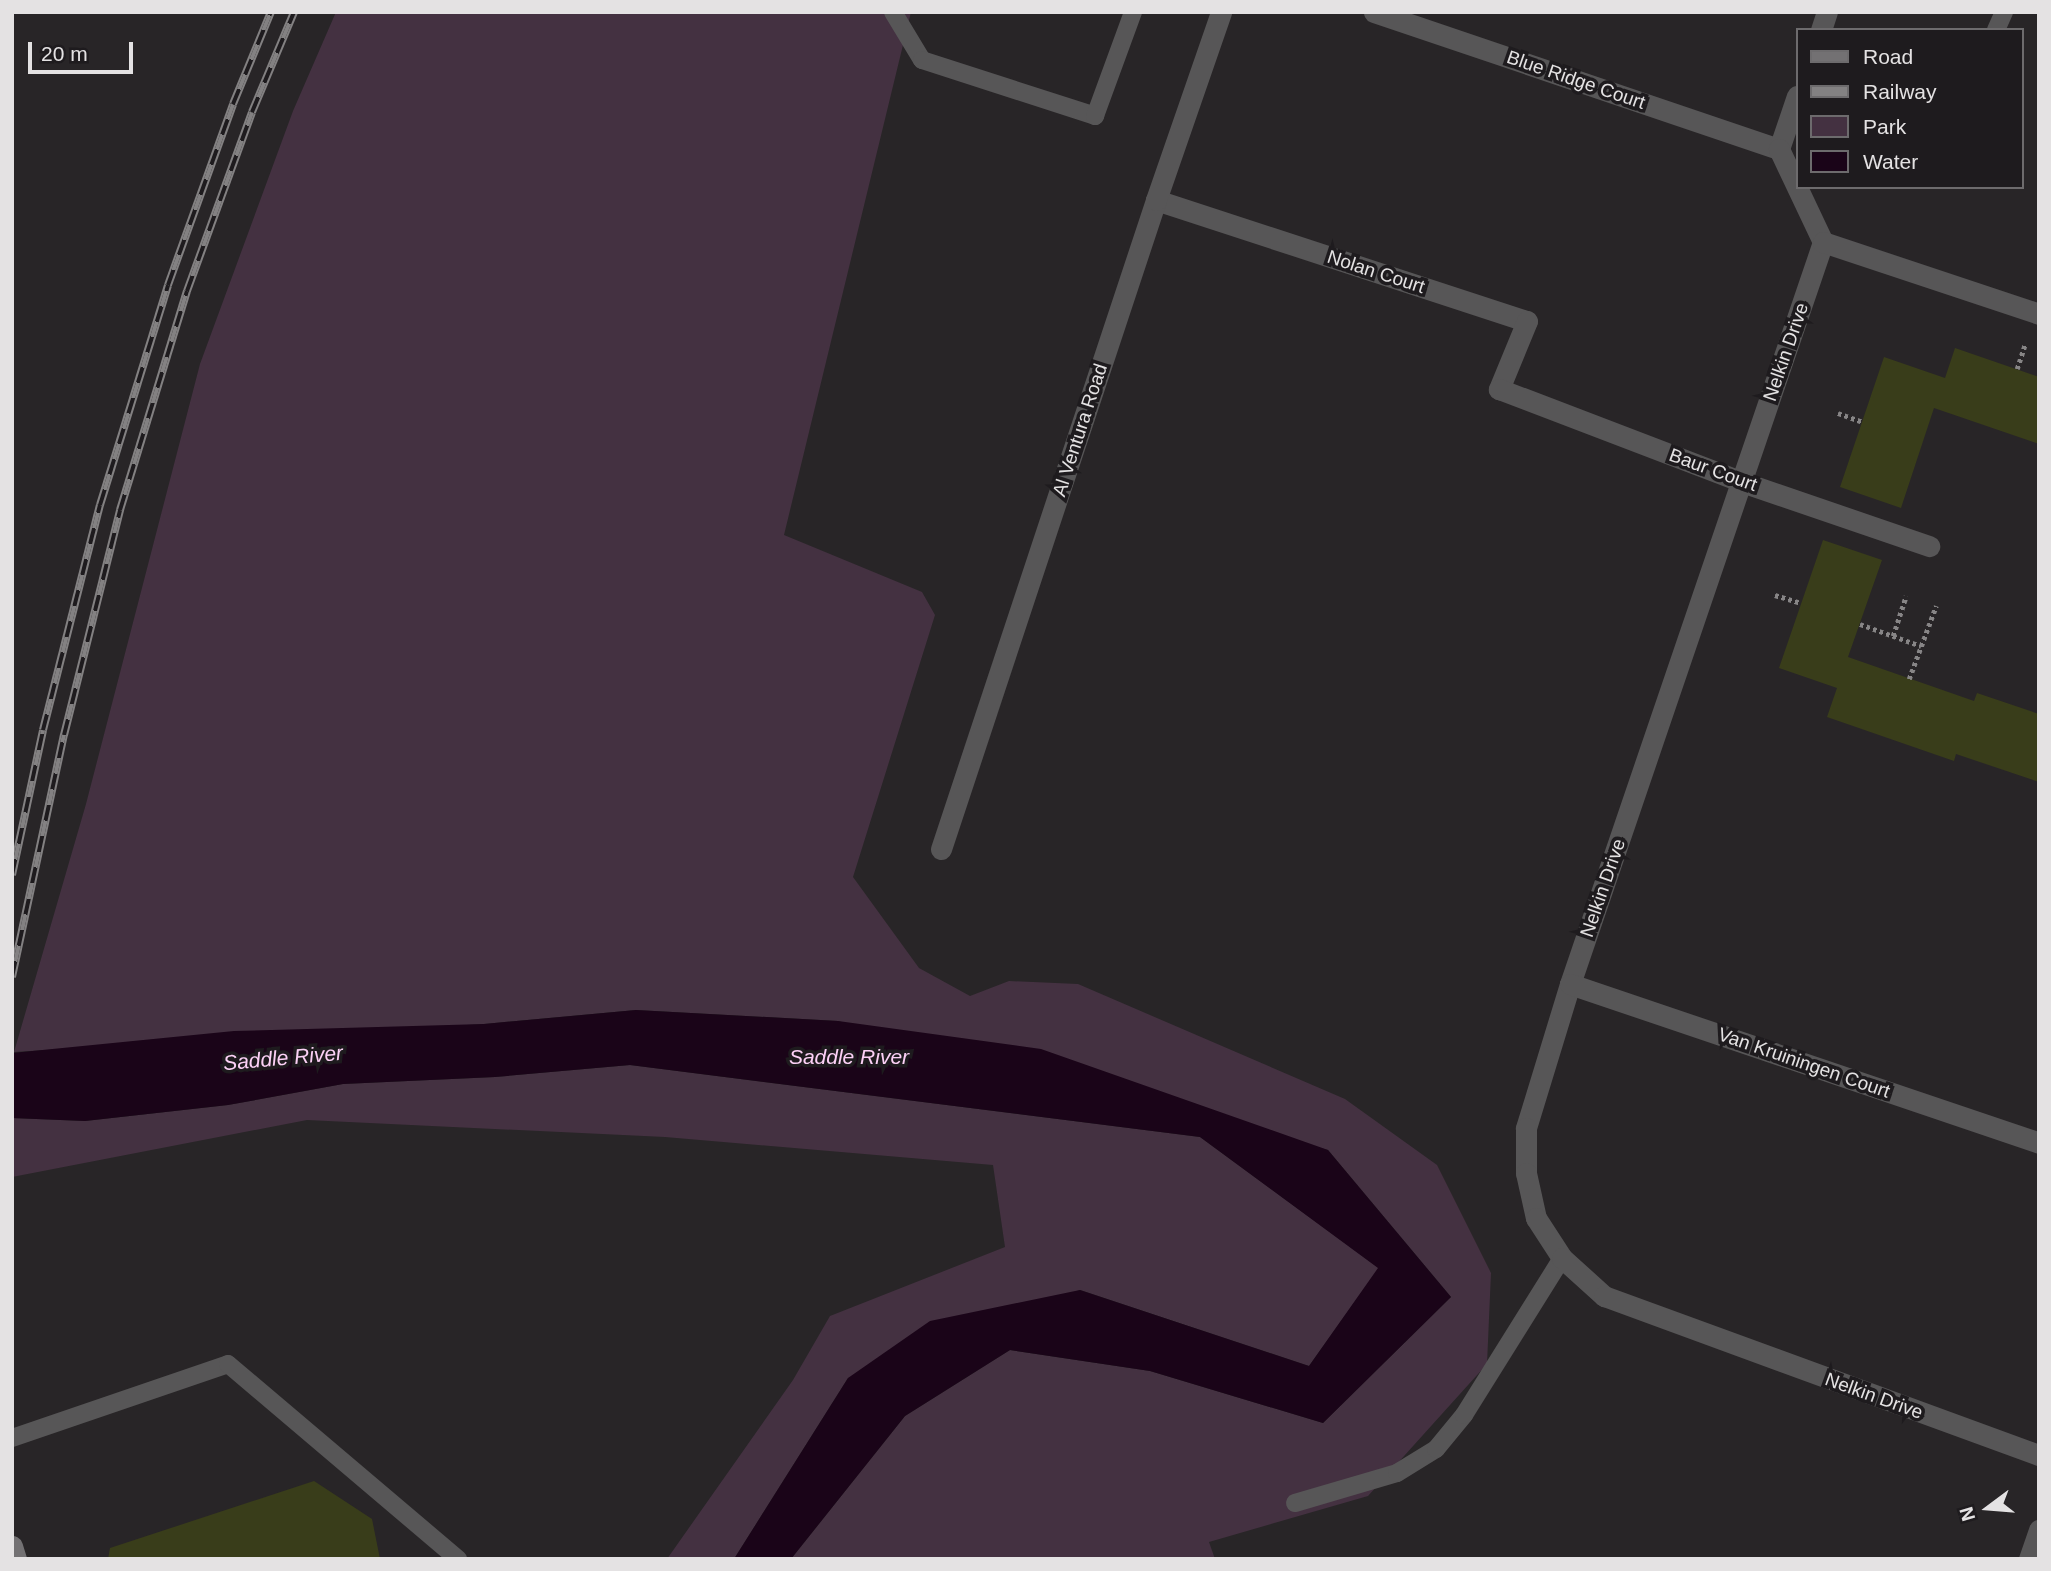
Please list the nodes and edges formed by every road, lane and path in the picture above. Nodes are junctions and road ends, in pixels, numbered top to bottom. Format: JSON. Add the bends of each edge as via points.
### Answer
{"nodes":[{"id":1,"x":893,"y":12,"type":"edge"},
{"id":2,"x":1133,"y":12,"type":"edge"},
{"id":3,"x":1221,"y":12,"type":"edge"},
{"id":4,"x":1374,"y":12,"type":"edge"},
{"id":5,"x":2004,"y":12,"type":"edge"},
{"id":6,"x":1997,"y":28,"type":"edge"},
{"id":7,"x":1796,"y":99,"type":"edge"},
{"id":8,"x":1779,"y":149,"type":"junction"},
{"id":9,"x":1796,"y":185,"type":"edge"},
{"id":10,"x":1798,"y":189,"type":"edge"},
{"id":11,"x":1156,"y":200,"type":"junction"},
{"id":12,"x":1823,"y":242,"type":"junction"},
{"id":13,"x":2039,"y":314,"type":"edge"},
{"id":14,"x":2025,"y":345,"type":"dead end"},
{"id":15,"x":2017,"y":369,"type":"dead end"},
{"id":16,"x":1499,"y":389,"type":"joint"},
{"id":17,"x":1838,"y":413,"type":"dead end"},
{"id":18,"x":1863,"y":422,"type":"dead end"},
{"id":19,"x":1742,"y":482,"type":"junction"},
{"id":20,"x":1929,"y":546,"type":"dead end"},
{"id":21,"x":1774,"y":595,"type":"dead end"},
{"id":22,"x":1906,"y":596,"type":"dead end"},
{"id":23,"x":1801,"y":603,"type":"dead end"},
{"id":24,"x":1936,"y":606,"type":"dead end"},
{"id":25,"x":1860,"y":624,"type":"dead end"},
{"id":26,"x":1893,"y":636,"type":"junction"},
{"id":27,"x":1922,"y":646,"type":"junction"},
{"id":28,"x":1909,"y":679,"type":"dead end"},
{"id":29,"x":941,"y":849,"type":"dead end"},
{"id":30,"x":1570,"y":984,"type":"junction"},
{"id":31,"x":2039,"y":1143,"type":"edge"},
{"id":32,"x":1562,"y":1258,"type":"junction"},
{"id":33,"x":12,"y":1438,"type":"edge"},
{"id":34,"x":2039,"y":1455,"type":"edge"},
{"id":35,"x":1295,"y":1503,"type":"dead end"},
{"id":36,"x":2039,"y":1530,"type":"edge"},
{"id":37,"x":12,"y":1546,"type":"edge"},
{"id":38,"x":16,"y":1559,"type":"edge"},
{"id":39,"x":458,"y":1559,"type":"edge"},
{"id":40,"x":2029,"y":1559,"type":"edge"}],
"edges":[{"from":1,"to":2,"type":"lane","via":[[922,60],[1095,116]]},
{"from":3,"to":11,"type":"street","name":"Al Ventura Road"},
{"from":4,"to":8,"type":"street","name":"Blue Ridge Court"},
{"from":5,"to":6,"type":"lane"},
{"from":7,"to":8,"type":"street"},
{"from":8,"to":9,"type":"street"},
{"from":10,"to":12,"type":"street"},
{"from":11,"to":16,"type":"street","name":"Nolan Court","via":[[1527,321]]},
{"from":11,"to":29,"type":"street","name":"Al Ventura Road"},
{"from":12,"to":13,"type":"street"},
{"from":12,"to":19,"type":"street","name":"Nelkin Drive"},
{"from":14,"to":15,"type":"path"},
{"from":16,"to":19,"type":"street","name":"Baur Court"},
{"from":17,"to":18,"type":"path"},
{"from":19,"to":20,"type":"street","name":"Baur Court"},
{"from":19,"to":30,"type":"street","name":"Nelkin Drive"},
{"from":21,"to":23,"type":"path"},
{"from":22,"to":26,"type":"path"},
{"from":24,"to":27,"type":"path"},
{"from":25,"to":26,"type":"path"},
{"from":26,"to":27,"type":"path"},
{"from":27,"to":28,"type":"path"},
{"from":30,"to":31,"type":"street","name":"Van Kruiningen Court"},
{"from":30,"to":32,"type":"street","name":"Nelkin Drive","via":[[1526,1128],[1526,1173],[1536,1219]]},
{"from":32,"to":34,"type":"street","name":"Nelkin Drive","via":[[1604,1296]]},
{"from":32,"to":35,"type":"lane","via":[[1464,1415],[1436,1449],[1397,1472]]},
{"from":33,"to":39,"type":"lane","via":[[228,1364]]},
{"from":36,"to":40,"type":"street"},
{"from":37,"to":38,"type":"street"}]}
